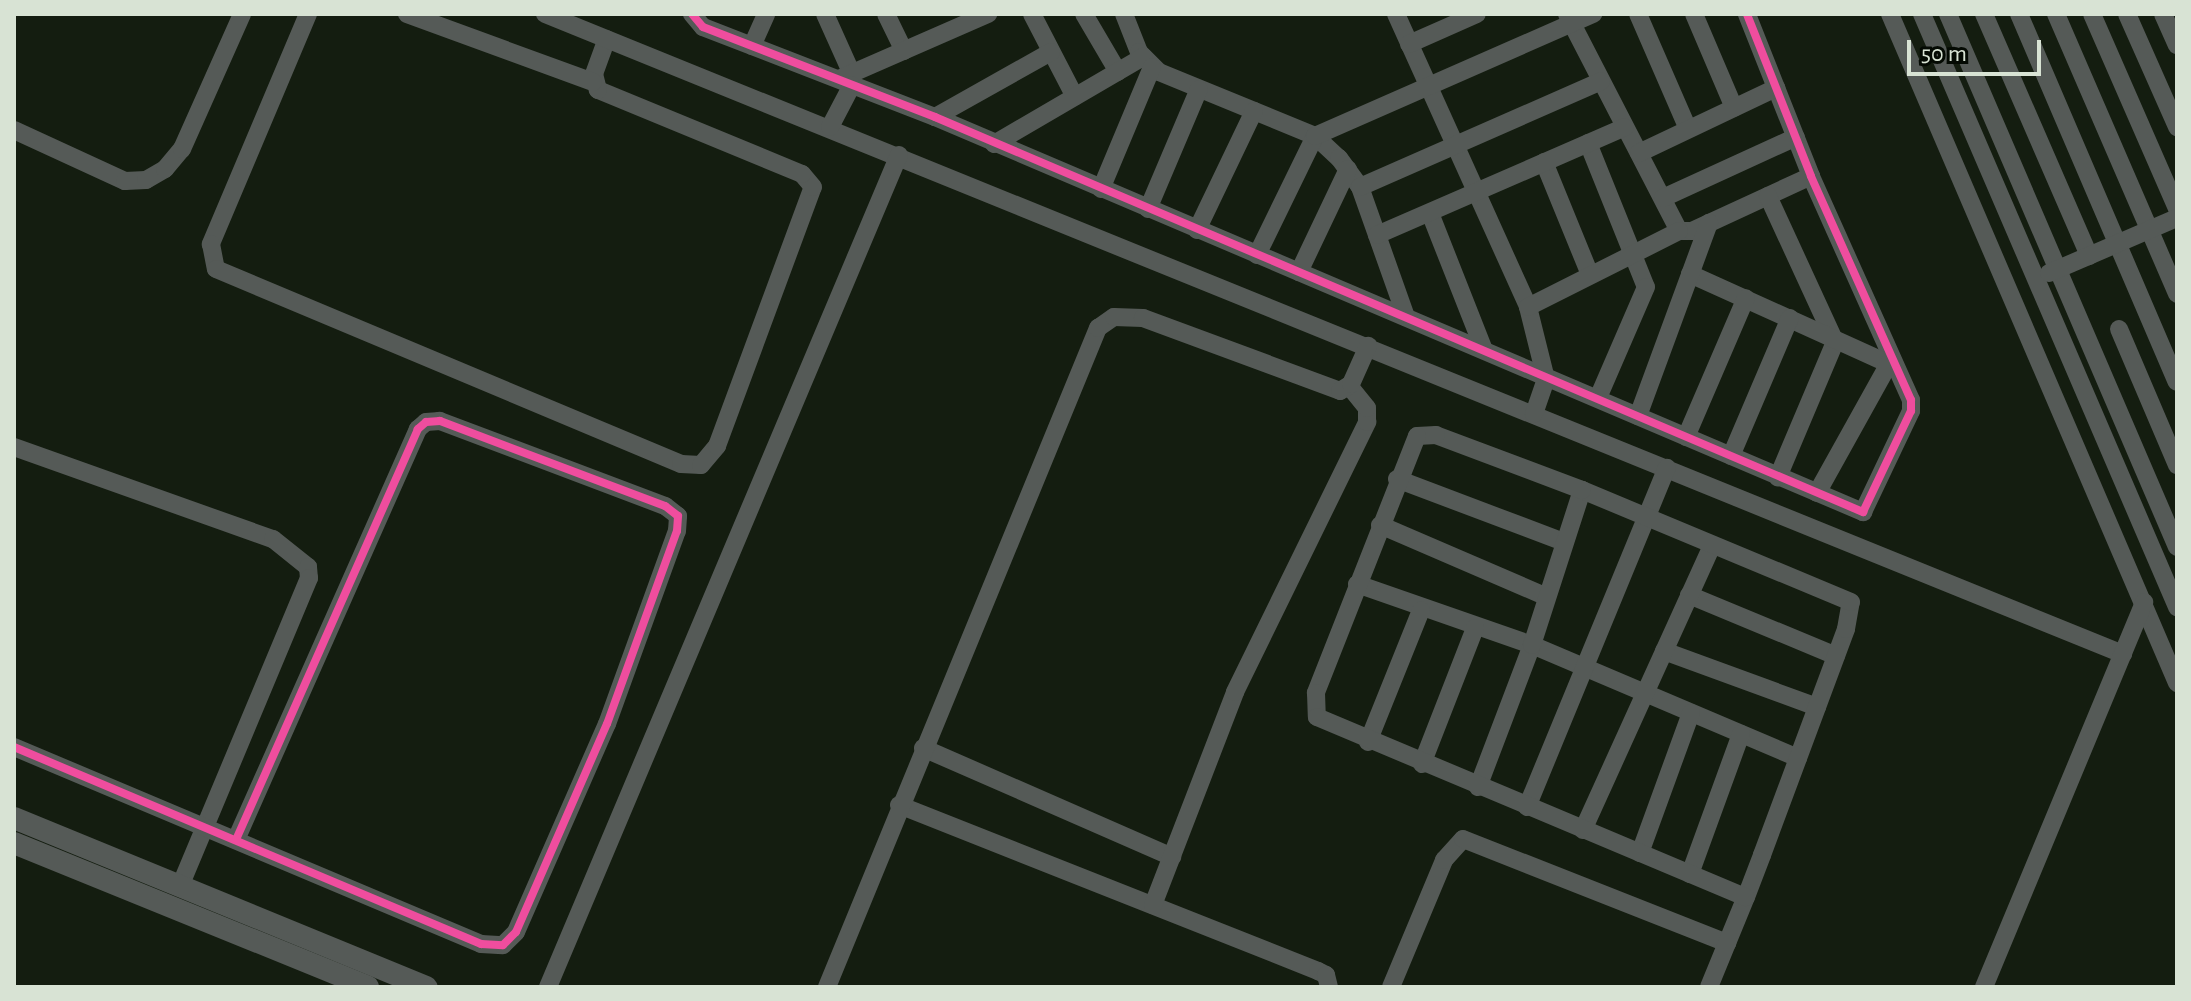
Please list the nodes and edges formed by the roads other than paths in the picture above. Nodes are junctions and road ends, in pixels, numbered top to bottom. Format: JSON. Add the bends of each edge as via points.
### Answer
{"nodes":[{"id":1,"x":242,"y":14,"type":"edge"},
{"id":2,"x":308,"y":14,"type":"edge"},
{"id":3,"x":407,"y":14,"type":"edge"},
{"id":4,"x":545,"y":14,"type":"edge"},
{"id":5,"x":692,"y":14,"type":"edge"},
{"id":6,"x":766,"y":14,"type":"edge"},
{"id":7,"x":825,"y":14,"type":"edge"},
{"id":8,"x":886,"y":14,"type":"edge"},
{"id":9,"x":988,"y":14,"type":"edge"},
{"id":10,"x":1032,"y":14,"type":"edge"},
{"id":11,"x":1084,"y":14,"type":"edge"},
{"id":12,"x":1124,"y":14,"type":"edge"},
{"id":13,"x":1396,"y":14,"type":"edge"},
{"id":14,"x":1477,"y":14,"type":"edge"},
{"id":15,"x":1593,"y":14,"type":"edge"},
{"id":16,"x":1638,"y":14,"type":"edge"},
{"id":17,"x":1694,"y":14,"type":"edge"},
{"id":18,"x":1747,"y":14,"type":"edge"},
{"id":19,"x":1890,"y":14,"type":"edge"},
{"id":20,"x":1922,"y":14,"type":"edge"},
{"id":21,"x":1948,"y":14,"type":"edge"},
{"id":22,"x":1984,"y":14,"type":"edge"},
{"id":23,"x":2019,"y":14,"type":"edge"},
{"id":24,"x":2056,"y":14,"type":"edge"},
{"id":25,"x":2092,"y":14,"type":"edge"},
{"id":26,"x":2127,"y":14,"type":"edge"},
{"id":27,"x":2163,"y":14,"type":"edge"},
{"id":28,"x":1569,"y":19,"type":"edge"},
{"id":29,"x":607,"y":39,"type":"junction"},
{"id":30,"x":1409,"y":44,"type":"junction"},
{"id":31,"x":2177,"y":45,"type":"edge"},
{"id":32,"x":752,"y":46,"type":"junction"},
{"id":33,"x":904,"y":51,"type":"junction"},
{"id":34,"x":1051,"y":52,"type":"junction"},
{"id":35,"x":1147,"y":62,"type":"junction"},
{"id":36,"x":1118,"y":72,"type":"junction"},
{"id":37,"x":848,"y":79,"type":"junction"},
{"id":38,"x":1601,"y":81,"type":"junction"},
{"id":39,"x":593,"y":82,"type":"junction"},
{"id":40,"x":1428,"y":86,"type":"junction"},
{"id":41,"x":1776,"y":88,"type":"junction"},
{"id":42,"x":1199,"y":89,"type":"junction"},
{"id":43,"x":1075,"y":97,"type":"junction"},
{"id":44,"x":1734,"y":108,"type":"junction"},
{"id":45,"x":1254,"y":111,"type":"junction"},
{"id":46,"x":935,"y":117,"type":"junction"},
{"id":47,"x":830,"y":127,"type":"junction"},
{"id":48,"x":1625,"y":127,"type":"junction"},
{"id":49,"x":2177,"y":127,"type":"edge"},
{"id":50,"x":1688,"y":129,"type":"junction"},
{"id":51,"x":14,"y":130,"type":"edge"},
{"id":52,"x":1315,"y":136,"type":"junction"},
{"id":53,"x":1796,"y":137,"type":"junction"},
{"id":54,"x":1588,"y":143,"type":"junction"},
{"id":55,"x":994,"y":144,"type":"junction"},
{"id":56,"x":1455,"y":144,"type":"junction"},
{"id":57,"x":1639,"y":153,"type":"junction"},
{"id":58,"x":899,"y":155,"type":"junction"},
{"id":59,"x":1544,"y":162,"type":"junction"},
{"id":60,"x":1348,"y":169,"type":"junction"},
{"id":61,"x":1811,"y":176,"type":"junction"},
{"id":62,"x":1360,"y":187,"type":"junction"},
{"id":63,"x":1101,"y":189,"type":"junction"},
{"id":64,"x":1476,"y":191,"type":"junction"},
{"id":65,"x":1768,"y":196,"type":"junction"},
{"id":66,"x":1663,"y":198,"type":"junction"},
{"id":67,"x":1148,"y":209,"type":"junction"},
{"id":68,"x":2177,"y":209,"type":"edge"},
{"id":69,"x":1430,"y":213,"type":"junction"},
{"id":70,"x":2177,"y":218,"type":"edge"},
{"id":71,"x":1709,"y":223,"type":"junction"},
{"id":72,"x":1197,"y":230,"type":"junction"},
{"id":73,"x":2150,"y":230,"type":"junction"},
{"id":74,"x":1679,"y":231,"type":"junction"},
{"id":75,"x":1377,"y":235,"type":"junction"},
{"id":76,"x":2118,"y":244,"type":"junction"},
{"id":77,"x":1633,"y":254,"type":"junction"},
{"id":78,"x":1257,"y":255,"type":"junction"},
{"id":79,"x":2089,"y":256,"type":"junction"},
{"id":80,"x":2059,"y":269,"type":"junction"},
{"id":81,"x":1299,"y":272,"type":"junction"},
{"id":82,"x":1690,"y":274,"type":"junction"},
{"id":83,"x":1590,"y":275,"type":"junction"},
{"id":84,"x":2036,"y":278,"type":"junction"},
{"id":85,"x":2177,"y":294,"type":"edge"},
{"id":86,"x":1746,"y":298,"type":"junction"},
{"id":87,"x":1528,"y":307,"type":"junction"},
{"id":88,"x":1406,"y":317,"type":"junction"},
{"id":89,"x":2149,"y":317,"type":"junction"},
{"id":90,"x":1790,"y":318,"type":"junction"},
{"id":91,"x":2119,"y":329,"type":"junction"},
{"id":92,"x":2090,"y":341,"type":"junction"},
{"id":93,"x":1835,"y":342,"type":"junction"},
{"id":94,"x":1368,"y":346,"type":"junction"},
{"id":95,"x":1484,"y":350,"type":"junction"},
{"id":96,"x":1890,"y":361,"type":"junction"},
{"id":97,"x":1546,"y":379,"type":"junction"},
{"id":98,"x":2177,"y":382,"type":"edge"},
{"id":99,"x":1349,"y":386,"type":"junction"},
{"id":100,"x":1598,"y":398,"type":"junction"},
{"id":101,"x":1534,"y":414,"type":"junction"},
{"id":102,"x":1638,"y":416,"type":"junction"},
{"id":103,"x":1686,"y":437,"type":"junction"},
{"id":104,"x":14,"y":447,"type":"edge"},
{"id":105,"x":1731,"y":456,"type":"junction"},
{"id":106,"x":2177,"y":465,"type":"edge"},
{"id":107,"x":1667,"y":468,"type":"junction"},
{"id":108,"x":1778,"y":477,"type":"junction"},
{"id":109,"x":1397,"y":479,"type":"junction"},
{"id":110,"x":1582,"y":490,"type":"junction"},
{"id":111,"x":1817,"y":493,"type":"junction"},
{"id":112,"x":1648,"y":517,"type":"junction"},
{"id":113,"x":1380,"y":525,"type":"junction"},
{"id":114,"x":1564,"y":542,"type":"junction"},
{"id":115,"x":1712,"y":545,"type":"junction"},
{"id":116,"x":2177,"y":547,"type":"edge"},
{"id":117,"x":1357,"y":584,"type":"junction"},
{"id":118,"x":1689,"y":595,"type":"junction"},
{"id":119,"x":1545,"y":596,"type":"junction"},
{"id":120,"x":2144,"y":602,"type":"junction"},
{"id":121,"x":2176,"y":602,"type":"edge"},
{"id":122,"x":1421,"y":610,"type":"junction"},
{"id":123,"x":1475,"y":628,"type":"junction"},
{"id":124,"x":1532,"y":645,"type":"junction"},
{"id":125,"x":1664,"y":651,"type":"junction"},
{"id":126,"x":2123,"y":654,"type":"junction"},
{"id":127,"x":1836,"y":656,"type":"junction"},
{"id":128,"x":1584,"y":668,"type":"junction"},
{"id":129,"x":2177,"y":683,"type":"edge"},
{"id":130,"x":1645,"y":693,"type":"junction"},
{"id":131,"x":1817,"y":707,"type":"junction"},
{"id":132,"x":1691,"y":713,"type":"junction"},
{"id":133,"x":1741,"y":734,"type":"junction"},
{"id":134,"x":1368,"y":742,"type":"junction"},
{"id":135,"x":14,"y":747,"type":"edge"},
{"id":136,"x":923,"y":748,"type":"junction"},
{"id":137,"x":1798,"y":758,"type":"junction"},
{"id":138,"x":1422,"y":764,"type":"junction"},
{"id":139,"x":1478,"y":787,"type":"junction"},
{"id":140,"x":899,"y":805,"type":"junction"},
{"id":141,"x":1527,"y":807,"type":"junction"},
{"id":142,"x":14,"y":818,"type":"edge"},
{"id":143,"x":203,"y":826,"type":"junction"},
{"id":144,"x":1583,"y":830,"type":"junction"},
{"id":145,"x":236,"y":839,"type":"junction"},
{"id":146,"x":14,"y":843,"type":"edge"},
{"id":147,"x":1640,"y":853,"type":"junction"},
{"id":148,"x":1172,"y":857,"type":"junction"},
{"id":149,"x":1690,"y":874,"type":"junction"},
{"id":150,"x":180,"y":886,"type":"junction"},
{"id":151,"x":1746,"y":897,"type":"junction"},
{"id":152,"x":1153,"y":905,"type":"junction"},
{"id":153,"x":1727,"y":943,"type":"junction"},
{"id":154,"x":368,"y":987,"type":"edge"},
{"id":155,"x":427,"y":987,"type":"edge"},
{"id":156,"x":548,"y":987,"type":"edge"},
{"id":157,"x":827,"y":987,"type":"edge"},
{"id":158,"x":1329,"y":987,"type":"edge"},
{"id":159,"x":1391,"y":987,"type":"edge"},
{"id":160,"x":1709,"y":987,"type":"edge"},
{"id":161,"x":1984,"y":987,"type":"edge"}],
"edges":[{"from":1,"to":51,"type":"street","via":[[182,149],[165,169],[146,180],[125,181]]},
{"from":2,"to":39,"type":"street","via":[[211,244],[216,269],[681,464],[701,465],[717,446],[813,187],[802,174],[598,90]]},
{"from":3,"to":39,"type":"street"},
{"from":4,"to":29,"type":"street"},
{"from":5,"to":32,"type":"street","via":[[703,27]]},
{"from":6,"to":32,"type":"street"},
{"from":7,"to":37,"type":"street"},
{"from":8,"to":33,"type":"street"},
{"from":9,"to":33,"type":"street"},
{"from":10,"to":34,"type":"street"},
{"from":11,"to":36,"type":"street"},
{"from":12,"to":35,"type":"street"},
{"from":13,"to":30,"type":"street"},
{"from":14,"to":30,"type":"street"},
{"from":15,"to":28,"type":"street"},
{"from":16,"to":50,"type":"street"},
{"from":17,"to":44,"type":"street"},
{"from":18,"to":41,"type":"street"},
{"from":19,"to":120,"type":"street"},
{"from":20,"to":84,"type":"street"},
{"from":21,"to":80,"type":"street"},
{"from":22,"to":79,"type":"street"},
{"from":23,"to":76,"type":"street"},
{"from":24,"to":73,"type":"street"},
{"from":25,"to":68,"type":"street"},
{"from":26,"to":49,"type":"street"},
{"from":27,"to":31,"type":"street"},
{"from":28,"to":38,"type":"street"},
{"from":28,"to":40,"type":"street"},
{"from":29,"to":39,"type":"street"},
{"from":29,"to":47,"type":"street"},
{"from":30,"to":40,"type":"street"},
{"from":32,"to":37,"type":"street"},
{"from":33,"to":37,"type":"street"},
{"from":34,"to":43,"type":"street"},
{"from":34,"to":46,"type":"street"},
{"from":35,"to":36,"type":"street"},
{"from":35,"to":42,"type":"street"},
{"from":35,"to":63,"type":"street"},
{"from":36,"to":43,"type":"street"},
{"from":37,"to":46,"type":"street"},
{"from":37,"to":47,"type":"street"},
{"from":38,"to":48,"type":"street"},
{"from":38,"to":56,"type":"street"},
{"from":40,"to":52,"type":"street"},
{"from":40,"to":56,"type":"street"},
{"from":41,"to":44,"type":"street"},
{"from":41,"to":53,"type":"street"},
{"from":42,"to":45,"type":"street"},
{"from":42,"to":67,"type":"street"},
{"from":43,"to":55,"type":"street"},
{"from":44,"to":50,"type":"street"},
{"from":45,"to":52,"type":"street"},
{"from":45,"to":72,"type":"street"},
{"from":46,"to":55,"type":"street"},
{"from":47,"to":58,"type":"street"},
{"from":48,"to":54,"type":"street"},
{"from":48,"to":57,"type":"street"},
{"from":50,"to":57,"type":"street"},
{"from":52,"to":60,"type":"street"},
{"from":52,"to":78,"type":"street"},
{"from":53,"to":61,"type":"street"},
{"from":53,"to":66,"type":"street"},
{"from":54,"to":59,"type":"street"},
{"from":54,"to":77,"type":"street"},
{"from":55,"to":63,"type":"street"},
{"from":56,"to":62,"type":"street"},
{"from":56,"to":64,"type":"street"},
{"from":57,"to":66,"type":"street"},
{"from":58,"to":94,"type":"street"},
{"from":58,"to":156,"type":"street"},
{"from":59,"to":64,"type":"street"},
{"from":59,"to":83,"type":"street"},
{"from":60,"to":62,"type":"street"},
{"from":60,"to":81,"type":"street"},
{"from":61,"to":65,"type":"street"},
{"from":61,"to":96,"type":"street"},
{"from":62,"to":75,"type":"street"},
{"from":63,"to":67,"type":"street"},
{"from":64,"to":69,"type":"street"},
{"from":64,"to":87,"type":"street"},
{"from":65,"to":71,"type":"street"},
{"from":65,"to":93,"type":"street"},
{"from":66,"to":74,"type":"street"},
{"from":67,"to":72,"type":"street"},
{"from":69,"to":75,"type":"street"},
{"from":69,"to":95,"type":"street"},
{"from":70,"to":73,"type":"street"},
{"from":71,"to":74,"type":"street"},
{"from":71,"to":82,"type":"street"},
{"from":72,"to":78,"type":"street"},
{"from":73,"to":76,"type":"street"},
{"from":73,"to":85,"type":"street"},
{"from":74,"to":77,"type":"street"},
{"from":75,"to":88,"type":"street"},
{"from":76,"to":79,"type":"street"},
{"from":76,"to":89,"type":"street"},
{"from":77,"to":83,"type":"street"},
{"from":77,"to":100,"type":"street","via":[[1645,279],[1645,295]]},
{"from":78,"to":81,"type":"street"},
{"from":79,"to":80,"type":"street"},
{"from":80,"to":84,"type":"street"},
{"from":80,"to":92,"type":"street"},
{"from":81,"to":88,"type":"street"},
{"from":82,"to":86,"type":"street"},
{"from":82,"to":102,"type":"street"},
{"from":83,"to":87,"type":"street"},
{"from":84,"to":121,"type":"street"},
{"from":86,"to":90,"type":"street"},
{"from":86,"to":103,"type":"street"},
{"from":87,"to":97,"type":"street"},
{"from":88,"to":95,"type":"street"},
{"from":89,"to":91,"type":"street"},
{"from":89,"to":98,"type":"street"},
{"from":90,"to":93,"type":"street"},
{"from":90,"to":105,"type":"street"},
{"from":91,"to":92,"type":"street"},
{"from":91,"to":106,"type":"street"},
{"from":92,"to":116,"type":"street"},
{"from":93,"to":96,"type":"street"},
{"from":93,"to":108,"type":"street"},
{"from":94,"to":99,"type":"street"},
{"from":94,"to":101,"type":"street"},
{"from":95,"to":97,"type":"street"},
{"from":96,"to":111,"type":"street"},
{"from":96,"to":111,"type":"street","via":[[1911,411],[1869,508],[1860,512]]},
{"from":97,"to":100,"type":"street"},
{"from":97,"to":101,"type":"street"},
{"from":99,"to":136,"type":"street","via":[[1335,390],[1143,318],[1126,314],[1104,322]]},
{"from":99,"to":148,"type":"street","via":[[1367,408],[1367,422],[1241,679]]},
{"from":100,"to":102,"type":"street"},
{"from":101,"to":107,"type":"street"},
{"from":102,"to":103,"type":"street"},
{"from":103,"to":105,"type":"street"},
{"from":104,"to":143,"type":"street","via":[[273,539],[308,567],[309,578]]},
{"from":105,"to":108,"type":"street"},
{"from":107,"to":112,"type":"street"},
{"from":107,"to":126,"type":"street"},
{"from":108,"to":111,"type":"street"},
{"from":109,"to":110,"type":"street","via":[[1411,441],[1429,433]]},
{"from":109,"to":113,"type":"street"},
{"from":109,"to":114,"type":"street"},
{"from":110,"to":112,"type":"street"},
{"from":110,"to":114,"type":"street"},
{"from":112,"to":115,"type":"street"},
{"from":112,"to":128,"type":"street"},
{"from":113,"to":117,"type":"street"},
{"from":113,"to":119,"type":"street"},
{"from":114,"to":119,"type":"street"},
{"from":115,"to":118,"type":"street"},
{"from":115,"to":127,"type":"street","via":[[1847,599],[1851,615]]},
{"from":117,"to":122,"type":"street"},
{"from":117,"to":134,"type":"street","via":[[1314,708],[1326,725]]},
{"from":118,"to":125,"type":"street"},
{"from":118,"to":127,"type":"street"},
{"from":119,"to":124,"type":"street"},
{"from":120,"to":126,"type":"street"},
{"from":120,"to":129,"type":"street"},
{"from":122,"to":123,"type":"street"},
{"from":122,"to":134,"type":"street"},
{"from":123,"to":124,"type":"street"},
{"from":123,"to":138,"type":"street"},
{"from":124,"to":128,"type":"street"},
{"from":124,"to":139,"type":"street"},
{"from":125,"to":130,"type":"street"},
{"from":125,"to":131,"type":"street"},
{"from":126,"to":161,"type":"street"},
{"from":127,"to":131,"type":"street"},
{"from":128,"to":130,"type":"street"},
{"from":128,"to":141,"type":"street"},
{"from":130,"to":132,"type":"street"},
{"from":130,"to":144,"type":"street"},
{"from":131,"to":137,"type":"street"},
{"from":132,"to":133,"type":"street"},
{"from":132,"to":147,"type":"street"},
{"from":133,"to":137,"type":"street"},
{"from":133,"to":149,"type":"street"},
{"from":134,"to":138,"type":"street"},
{"from":135,"to":143,"type":"street"},
{"from":136,"to":140,"type":"street"},
{"from":136,"to":148,"type":"street"},
{"from":137,"to":151,"type":"street"},
{"from":138,"to":139,"type":"street"},
{"from":139,"to":141,"type":"street"},
{"from":140,"to":152,"type":"street"},
{"from":140,"to":157,"type":"street"},
{"from":141,"to":144,"type":"street"},
{"from":142,"to":150,"type":"street"},
{"from":143,"to":145,"type":"street"},
{"from":143,"to":150,"type":"street"},
{"from":144,"to":147,"type":"street"},
{"from":145,"to":145,"type":"street","via":[[418,429],[426,422],[440,421],[665,506],[678,516],[607,724],[521,922],[503,945],[481,944]]},
{"from":146,"to":154,"type":"street"},
{"from":147,"to":149,"type":"street"},
{"from":148,"to":152,"type":"street"},
{"from":149,"to":151,"type":"street"},
{"from":150,"to":155,"type":"street"},
{"from":151,"to":153,"type":"street"},
{"from":152,"to":158,"type":"street","via":[[1318,971],[1326,975]]},
{"from":153,"to":159,"type":"street","via":[[1463,839],[1444,860]]},
{"from":153,"to":160,"type":"street"}]}
